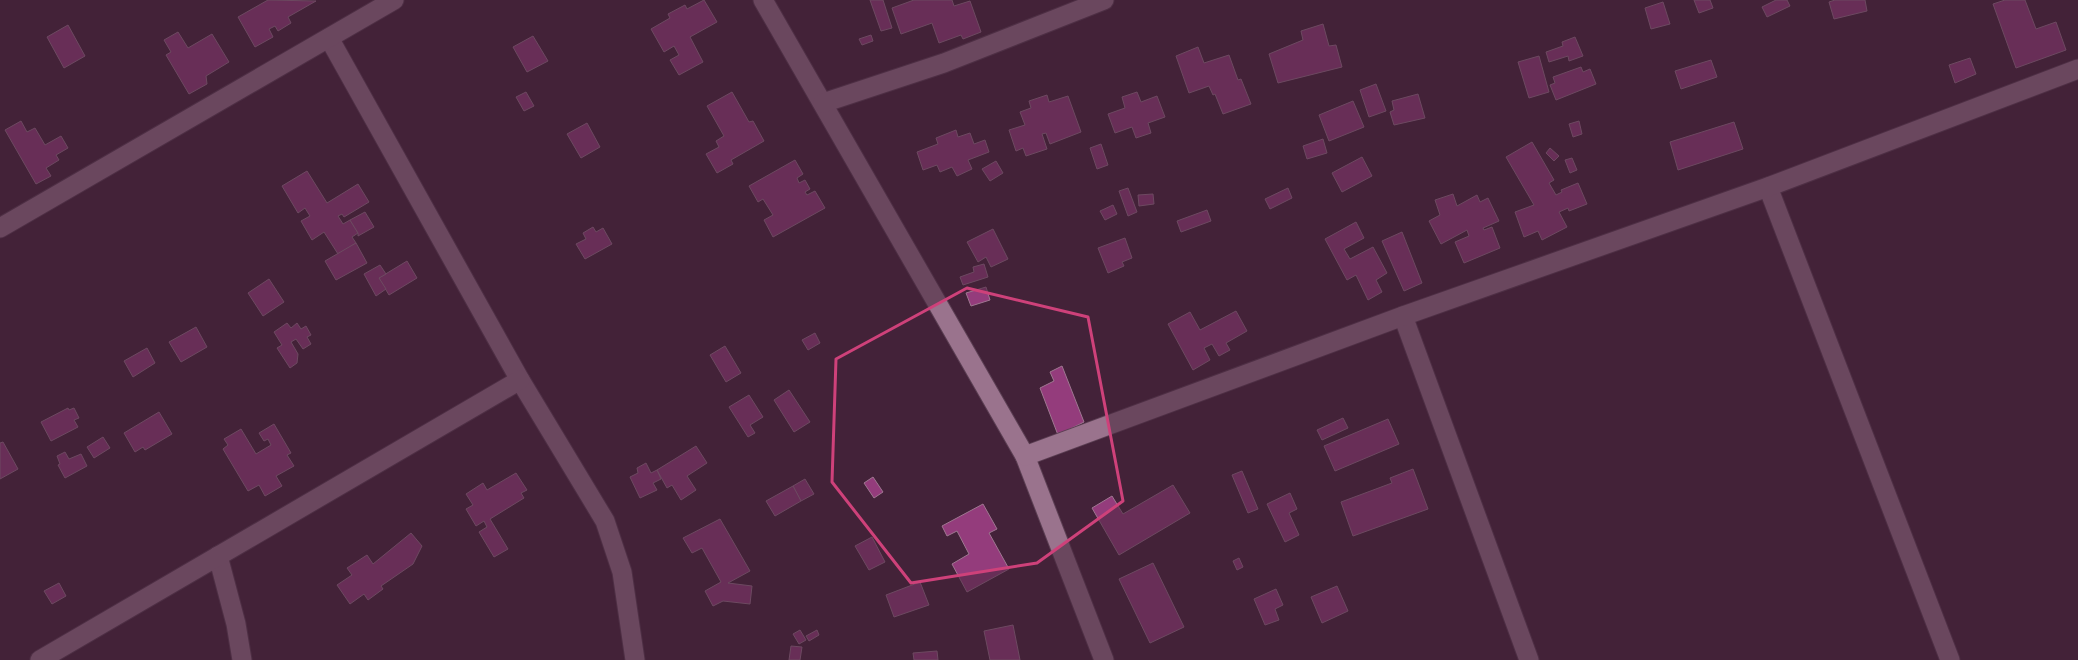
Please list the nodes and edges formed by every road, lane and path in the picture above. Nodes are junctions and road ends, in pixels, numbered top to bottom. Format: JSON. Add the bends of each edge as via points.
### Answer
{"nodes":[{"id":1,"x":394,"y":0,"type":"edge"},
{"id":2,"x":763,"y":0,"type":"edge"},
{"id":3,"x":1104,"y":0,"type":"edge"},
{"id":4,"x":330,"y":38,"type":"junction"},
{"id":5,"x":2078,"y":69,"type":"edge"},
{"id":6,"x":823,"y":103,"type":"junction"},
{"id":7,"x":1768,"y":187,"type":"junction"},
{"id":8,"x":0,"y":228,"type":"edge"},
{"id":9,"x":1403,"y":316,"type":"junction"},
{"id":10,"x":520,"y":380,"type":"junction"},
{"id":11,"x":1025,"y":456,"type":"junction"},
{"id":12,"x":218,"y":556,"type":"junction"},
{"id":13,"x":40,"y":660,"type":"edge"},
{"id":14,"x":242,"y":660,"type":"edge"},
{"id":15,"x":635,"y":660,"type":"edge"},
{"id":16,"x":1104,"y":660,"type":"edge"},
{"id":17,"x":1529,"y":660,"type":"edge"},
{"id":18,"x":1950,"y":660,"type":"edge"}],
"edges":[{"from":1,"to":4,"type":"street"},
{"from":2,"to":6,"type":"street"},
{"from":3,"to":6,"type":"street","via":[[944,63]]},
{"from":4,"to":8,"type":"street"},
{"from":4,"to":10,"type":"street"},
{"from":5,"to":7,"type":"street"},
{"from":6,"to":11,"type":"street"},
{"from":7,"to":9,"type":"street"},
{"from":7,"to":18,"type":"street"},
{"from":9,"to":11,"type":"street"},
{"from":9,"to":17,"type":"street"},
{"from":10,"to":12,"type":"street"},
{"from":10,"to":15,"type":"street","via":[[605,521],[622,572]]},
{"from":11,"to":16,"type":"street"},
{"from":12,"to":13,"type":"street"},
{"from":12,"to":14,"type":"street","via":[[229,593]]}]}
